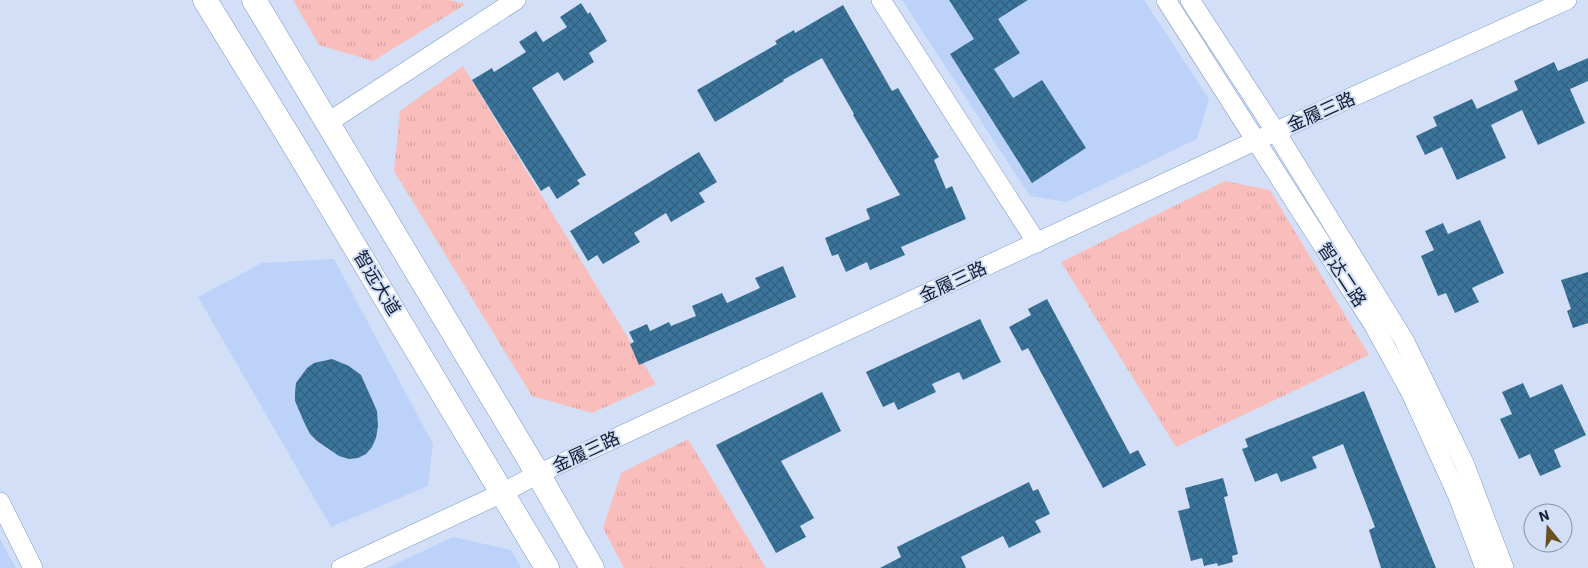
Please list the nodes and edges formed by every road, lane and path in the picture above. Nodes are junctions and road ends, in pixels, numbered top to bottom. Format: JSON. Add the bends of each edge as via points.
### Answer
{"nodes":[{"id":1,"x":205,"y":0,"type":"edge"},
{"id":2,"x":254,"y":0,"type":"edge"},
{"id":3,"x":516,"y":0,"type":"edge"},
{"id":4,"x":881,"y":0,"type":"edge"},
{"id":5,"x":1166,"y":0,"type":"edge"},
{"id":6,"x":1190,"y":0,"type":"edge"},
{"id":7,"x":1567,"y":0,"type":"edge"},
{"id":8,"x":328,"y":123,"type":"junction"},
{"id":9,"x":1276,"y":132,"type":"junction"},
{"id":10,"x":1255,"y":141,"type":"junction"},
{"id":11,"x":1037,"y":242,"type":"junction"},
{"id":12,"x":538,"y":474,"type":"junction"},
{"id":13,"x":502,"y":493,"type":"junction"},
{"id":14,"x":0,"y":502,"type":"edge"},
{"id":15,"x":33,"y":568,"type":"edge"},
{"id":16,"x":341,"y":568,"type":"edge"},
{"id":17,"x":547,"y":568,"type":"edge"},
{"id":18,"x":592,"y":568,"type":"edge"},
{"id":19,"x":1484,"y":568,"type":"edge"},
{"id":20,"x":1504,"y":568,"type":"edge"}],
"edges":[{"from":1,"to":13,"type":"main road","name":"智远大道"},
{"from":2,"to":8,"type":"main road"},
{"from":3,"to":8,"type":"street"},
{"from":4,"to":11,"type":"street"},
{"from":5,"to":10,"type":"street","name":"智达二路"},
{"from":6,"to":9,"type":"street","name":"智达二路"},
{"from":7,"to":9,"type":"street","name":"金履三路"},
{"from":8,"to":12,"type":"main road"},
{"from":9,"to":10,"type":"street","name":"金履三路"},
{"from":9,"to":20,"type":"street","name":"智达二路","via":[[1404,340],[1464,463]]},
{"from":10,"to":11,"type":"street","name":"金履三路"},
{"from":10,"to":19,"type":"street","name":"智达二路","via":[[1374,324],[1411,393],[1457,494]]},
{"from":11,"to":12,"type":"street","name":"金履三路"},
{"from":12,"to":13,"type":"street","name":"金履三路"},
{"from":12,"to":18,"type":"main road"},
{"from":13,"to":16,"type":"street","name":"金履三路"},
{"from":13,"to":17,"type":"main road","name":"智远大道"},
{"from":14,"to":15,"type":"street"}]}
